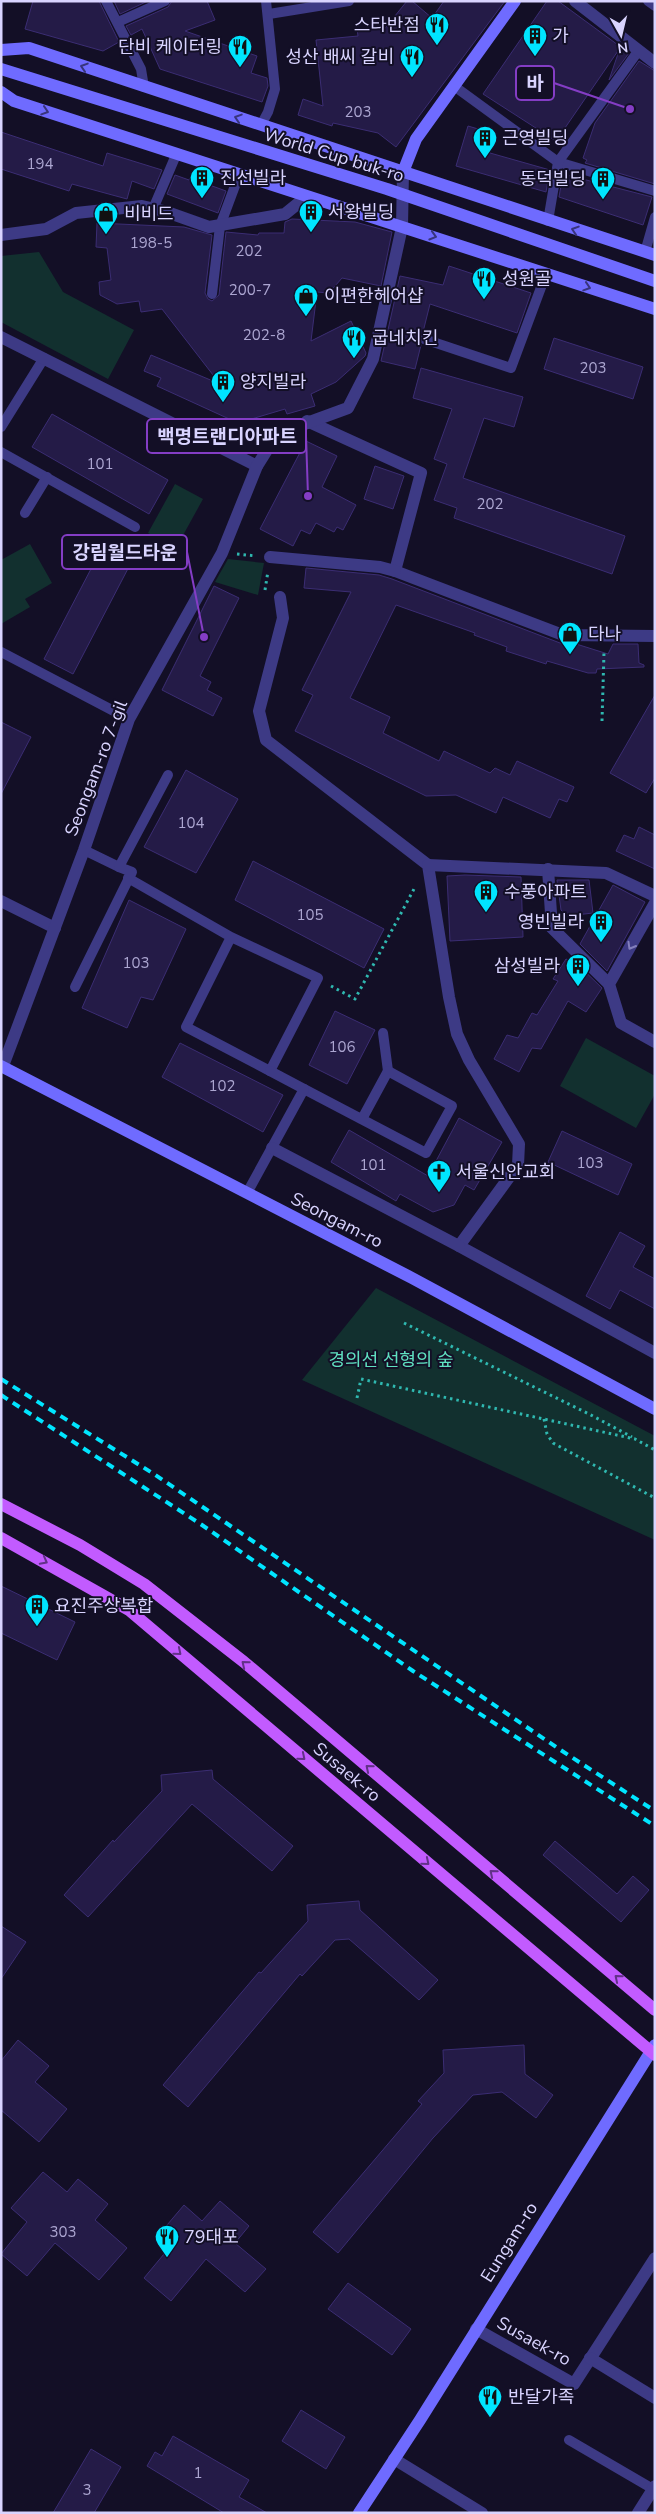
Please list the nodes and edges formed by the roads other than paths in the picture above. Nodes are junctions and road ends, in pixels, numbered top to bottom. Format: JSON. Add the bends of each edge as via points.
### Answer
{"nodes":[{"id":1,"x":106,"y":1,"type":"edge"},
{"id":2,"x":165,"y":1,"type":"edge"},
{"id":3,"x":266,"y":1,"type":"edge"},
{"id":4,"x":349,"y":1,"type":"edge"},
{"id":5,"x":515,"y":1,"type":"edge"},
{"id":6,"x":575,"y":1,"type":"edge"},
{"id":7,"x":648,"y":1,"type":"edge"},
{"id":8,"x":655,"y":6,"type":"edge"},
{"id":9,"x":269,"y":14,"type":"junction"},
{"id":10,"x":118,"y":22,"type":"junction"},
{"id":11,"x":1,"y":50,"type":"edge"},
{"id":12,"x":639,"y":50,"type":"junction"},
{"id":13,"x":655,"y":63,"type":"edge"},
{"id":14,"x":1,"y":69,"type":"edge"},
{"id":15,"x":454,"y":86,"type":"junction"},
{"id":16,"x":144,"y":87,"type":"junction"},
{"id":17,"x":1,"y":92,"type":"edge"},
{"id":18,"x":261,"y":125,"type":"junction"},
{"id":19,"x":176,"y":154,"type":"junction"},
{"id":20,"x":558,"y":162,"type":"junction"},
{"id":21,"x":403,"y":172,"type":"junction"},
{"id":22,"x":239,"y":175,"type":"junction"},
{"id":23,"x":655,"y":191,"type":"edge"},
{"id":24,"x":306,"y":197,"type":"junction"},
{"id":25,"x":153,"y":209,"type":"junction"},
{"id":26,"x":655,"y":217,"type":"edge"},
{"id":27,"x":548,"y":221,"type":"junction"},
{"id":28,"x":220,"y":226,"type":"junction"},
{"id":29,"x":402,"y":227,"type":"junction"},
{"id":30,"x":1,"y":235,"type":"edge"},
{"id":31,"x":650,"y":253,"type":"edge"},
{"id":32,"x":546,"y":274,"type":"junction"},
{"id":33,"x":655,"y":280,"type":"edge"},
{"id":34,"x":212,"y":294,"type":"dead end"},
{"id":35,"x":655,"y":309,"type":"edge"},
{"id":36,"x":1,"y":337,"type":"edge"},
{"id":37,"x":424,"y":339,"type":"dead end"},
{"id":38,"x":44,"y":358,"type":"junction"},
{"id":39,"x":307,"y":422,"type":"junction"},
{"id":40,"x":1,"y":427,"type":"edge"},
{"id":41,"x":1,"y":452,"type":"edge"},
{"id":42,"x":257,"y":466,"type":"junction"},
{"id":43,"x":47,"y":478,"type":"junction"},
{"id":44,"x":25,"y":513,"type":"dead end"},
{"id":45,"x":135,"y":527,"type":"dead end"},
{"id":46,"x":270,"y":557,"type":"road end"},
{"id":47,"x":395,"y":570,"type":"junction"},
{"id":48,"x":280,"y":597,"type":"dead end"},
{"id":49,"x":655,"y":636,"type":"edge"},
{"id":50,"x":1,"y":652,"type":"edge"},
{"id":51,"x":129,"y":719,"type":"junction"},
{"id":52,"x":168,"y":775,"type":"dead end"},
{"id":53,"x":84,"y":850,"type":"junction"},
{"id":54,"x":428,"y":865,"type":"junction"},
{"id":55,"x":119,"y":867,"type":"junction"},
{"id":56,"x":548,"y":869,"type":"junction"},
{"id":57,"x":128,"y":878,"type":"junction"},
{"id":58,"x":655,"y":896,"type":"edge"},
{"id":59,"x":1,"y":901,"type":"edge"},
{"id":60,"x":655,"y":903,"type":"edge"},
{"id":61,"x":55,"y":928,"type":"junction"},
{"id":62,"x":231,"y":937,"type":"junction"},
{"id":63,"x":609,"y":984,"type":"junction"},
{"id":64,"x":75,"y":987,"type":"dead end"},
{"id":65,"x":383,"y":1033,"type":"dead end"},
{"id":66,"x":655,"y":1042,"type":"edge"},
{"id":67,"x":2,"y":1066,"type":"edge"},
{"id":68,"x":270,"y":1071,"type":"junction"},
{"id":69,"x":388,"y":1071,"type":"junction"},
{"id":70,"x":304,"y":1089,"type":"junction"},
{"id":71,"x":362,"y":1119,"type":"junction"},
{"id":72,"x":272,"y":1148,"type":"junction"},
{"id":73,"x":247,"y":1193,"type":"junction"},
{"id":74,"x":460,"y":1246,"type":"junction"},
{"id":75,"x":655,"y":1352,"type":"edge"},
{"id":76,"x":655,"y":1409,"type":"edge"},
{"id":77,"x":1,"y":1504,"type":"edge"},
{"id":78,"x":1,"y":1538,"type":"edge"},
{"id":79,"x":655,"y":2010,"type":"edge"},
{"id":80,"x":653,"y":2051,"type":"edge"},
{"id":81,"x":655,"y":2258,"type":"edge"},
{"id":82,"x":476,"y":2329,"type":"junction"},
{"id":83,"x":590,"y":2358,"type":"junction"},
{"id":84,"x":655,"y":2398,"type":"edge"},
{"id":85,"x":569,"y":2440,"type":"dead end"},
{"id":86,"x":394,"y":2459,"type":"junction"},
{"id":87,"x":654,"y":2487,"type":"edge"},
{"id":88,"x":359,"y":2513,"type":"edge"},
{"id":89,"x":482,"y":2513,"type":"edge"},
{"id":90,"x":638,"y":2513,"type":"edge"}],
"edges":[{"from":1,"to":10,"type":"lane"},
{"from":2,"to":10,"type":"lane"},
{"from":3,"to":9,"type":"lane"},
{"from":4,"to":9,"type":"lane"},
{"from":5,"to":15,"type":"main road"},
{"from":6,"to":12,"type":"street"},
{"from":7,"to":8,"type":"lane"},
{"from":9,"to":18,"type":"lane","via":[[275,89]]},
{"from":10,"to":16,"type":"lane","via":[[141,70]]},
{"from":16,"to":11,"type":"main road","one_way":true,"via":[[29,48]]},
{"from":12,"to":13,"type":"street"},
{"from":12,"to":20,"type":"lane"},
{"from":14,"to":33,"type":"main road","name":"World Cup buk-ro","via":[[387,189]]},
{"from":15,"to":20,"type":"lane"},
{"from":15,"to":21,"type":"main road","via":[[416,139]]},
{"from":18,"to":16,"type":"main road","one_way":true},
{"from":17,"to":19,"type":"main road","one_way":true,"via":[[14,101]]},
{"from":18,"to":21,"type":"main road"},
{"from":19,"to":22,"type":"main road"},
{"from":19,"to":25,"type":"lane"},
{"from":20,"to":23,"type":"lane"},
{"from":20,"to":27,"type":"lane"},
{"from":21,"to":27,"type":"main road"},
{"from":21,"to":29,"type":"street","name":"Seongam-ro 7-gil"},
{"from":22,"to":24,"type":"main road"},
{"from":22,"to":28,"type":"lane"},
{"from":24,"to":28,"type":"street","via":[[285,214]]},
{"from":24,"to":29,"type":"main road"},
{"from":25,"to":28,"type":"street","via":[[209,228]]},
{"from":25,"to":30,"type":"street","via":[[142,206],[76,213],[46,229]]},
{"from":26,"to":31,"type":"lane"},
{"from":31,"to":27,"type":"main road","one_way":true},
{"from":28,"to":34,"type":"lane"},
{"from":29,"to":32,"type":"main road","one_way":true},
{"from":29,"to":39,"type":"street","name":"Seongam-ro 7-gil","via":[[369,367],[348,408]]},
{"from":32,"to":35,"type":"main road","one_way":true},
{"from":32,"to":37,"type":"lane","via":[[511,368]]},
{"from":36,"to":38,"type":"street"},
{"from":38,"to":40,"type":"lane"},
{"from":38,"to":42,"type":"street"},
{"from":39,"to":42,"type":"street","name":"Seongam-ro 7-gil","via":[[277,434]]},
{"from":39,"to":47,"type":"street","via":[[421,473]]},
{"from":41,"to":43,"type":"lane"},
{"from":42,"to":51,"type":"street","name":"Seongam-ro 7-gil","via":[[222,553]]},
{"from":43,"to":44,"type":"lane"},
{"from":43,"to":45,"type":"lane"},
{"from":46,"to":47,"type":"street"},
{"from":47,"to":49,"type":"street","via":[[563,636]]},
{"from":48,"to":54,"type":"street","via":[[282,618],[259,711],[266,740]]},
{"from":50,"to":51,"type":"lane"},
{"from":51,"to":53,"type":"street","name":"Seongam-ro 7-gil"},
{"from":52,"to":55,"type":"lane"},
{"from":53,"to":55,"type":"lane"},
{"from":53,"to":61,"type":"street","name":"Seongam-ro 7-gil"},
{"from":54,"to":56,"type":"street"},
{"from":54,"to":74,"type":"street","via":[[448,997],[457,1034],[519,1144],[518,1164]]},
{"from":55,"to":57,"type":"lane","via":[[132,872]]},
{"from":56,"to":58,"type":"street","via":[[606,873]]},
{"from":56,"to":63,"type":"street","via":[[552,928]]},
{"from":57,"to":62,"type":"lane"},
{"from":57,"to":64,"type":"lane"},
{"from":59,"to":61,"type":"street"},
{"from":60,"to":63,"type":"street","one_way":true},
{"from":61,"to":67,"type":"street","name":"Seongam-ro 7-gil"},
{"from":62,"to":68,"type":"lane","via":[[186,1028]]},
{"from":62,"to":68,"type":"lane","via":[[318,978]]},
{"from":63,"to":66,"type":"street","via":[[621,1023]]},
{"from":65,"to":69,"type":"lane"},
{"from":67,"to":73,"type":"main road","name":"Seongam-ro"},
{"from":68,"to":70,"type":"lane"},
{"from":69,"to":71,"type":"lane"},
{"from":69,"to":71,"type":"lane","via":[[452,1106],[426,1153]]},
{"from":70,"to":71,"type":"lane"},
{"from":70,"to":72,"type":"lane"},
{"from":72,"to":73,"type":"lane"},
{"from":72,"to":74,"type":"street"},
{"from":73,"to":76,"type":"main road","name":"Seongam-ro"},
{"from":74,"to":75,"type":"street"},
{"from":79,"to":77,"type":"main road","name":"Susaek-ro","one_way":true,"via":[[244,1662],[144,1584],[80,1545]]},
{"from":78,"to":80,"type":"main road","name":"Susaek-ro","one_way":true,"via":[[129,1610]]},
{"from":80,"to":82,"type":"main road","name":"Eungam-ro"},
{"from":81,"to":83,"type":"street","name":"Susaek-ro"},
{"from":82,"to":83,"type":"street","name":"Susaek-ro","via":[[574,2384]]},
{"from":82,"to":86,"type":"main road","name":"Eungam-ro"},
{"from":83,"to":84,"type":"street","name":"Susaek-ro"},
{"from":85,"to":87,"type":"lane"},
{"from":86,"to":88,"type":"main road","name":"Eungam-ro"},
{"from":86,"to":89,"type":"street"},
{"from":87,"to":90,"type":"street"}]}
